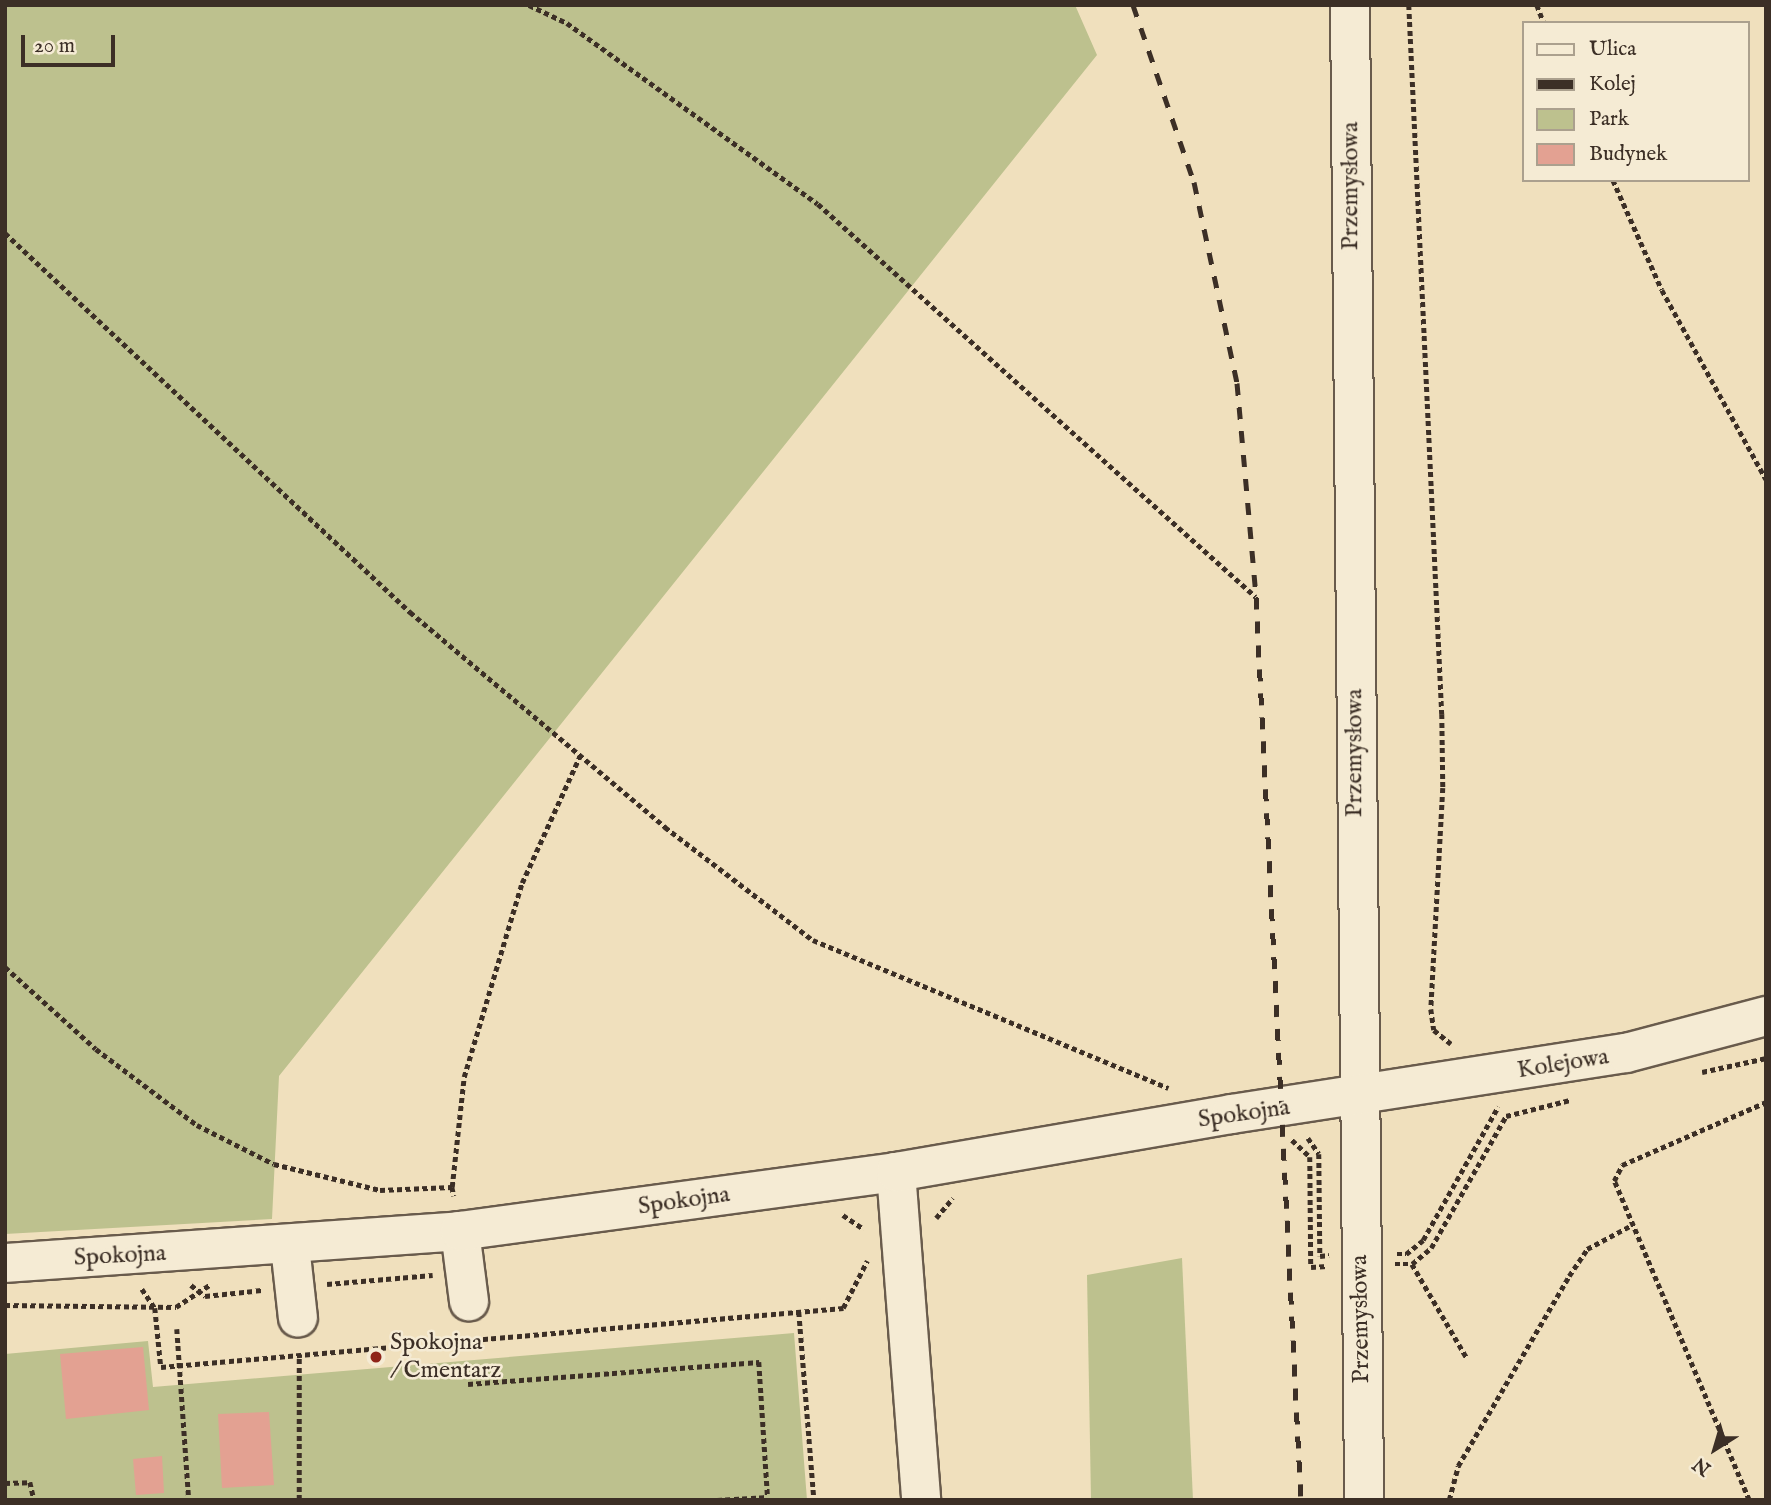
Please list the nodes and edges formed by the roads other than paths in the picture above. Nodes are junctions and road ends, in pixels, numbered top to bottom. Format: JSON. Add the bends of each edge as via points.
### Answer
{"nodes":[{"id":1,"x":1350,"y":5,"type":"edge"},
{"id":2,"x":1766,"y":1016,"type":"edge"},
{"id":3,"x":1357,"y":1097,"type":"junction"},
{"id":4,"x":896,"y":1172,"type":"junction"},
{"id":5,"x":460,"y":1231,"type":"junction"},
{"id":6,"x":290,"y":1246,"type":"junction"},
{"id":7,"x":5,"y":1263,"type":"edge"},
{"id":8,"x":469,"y":1301,"type":"dead end"},
{"id":9,"x":298,"y":1318,"type":"road end"},
{"id":10,"x":921,"y":1500,"type":"edge"},
{"id":11,"x":1364,"y":1500,"type":"edge"}],
"edges":[{"from":1,"to":3,"type":"street","name":"Przemysłowa"},
{"from":2,"to":3,"type":"street","name":"Kolejowa","via":[[1626,1053]]},
{"from":3,"to":4,"type":"street","name":"Spokojna"},
{"from":3,"to":11,"type":"street","name":"Przemysłowa"},
{"from":4,"to":5,"type":"street","name":"Spokojna"},
{"from":4,"to":10,"type":"street"},
{"from":5,"to":6,"type":"street","name":"Spokojna"},
{"from":5,"to":8,"type":"street"},
{"from":6,"to":7,"type":"street","name":"Spokojna"},
{"from":6,"to":9,"type":"street"}]}
